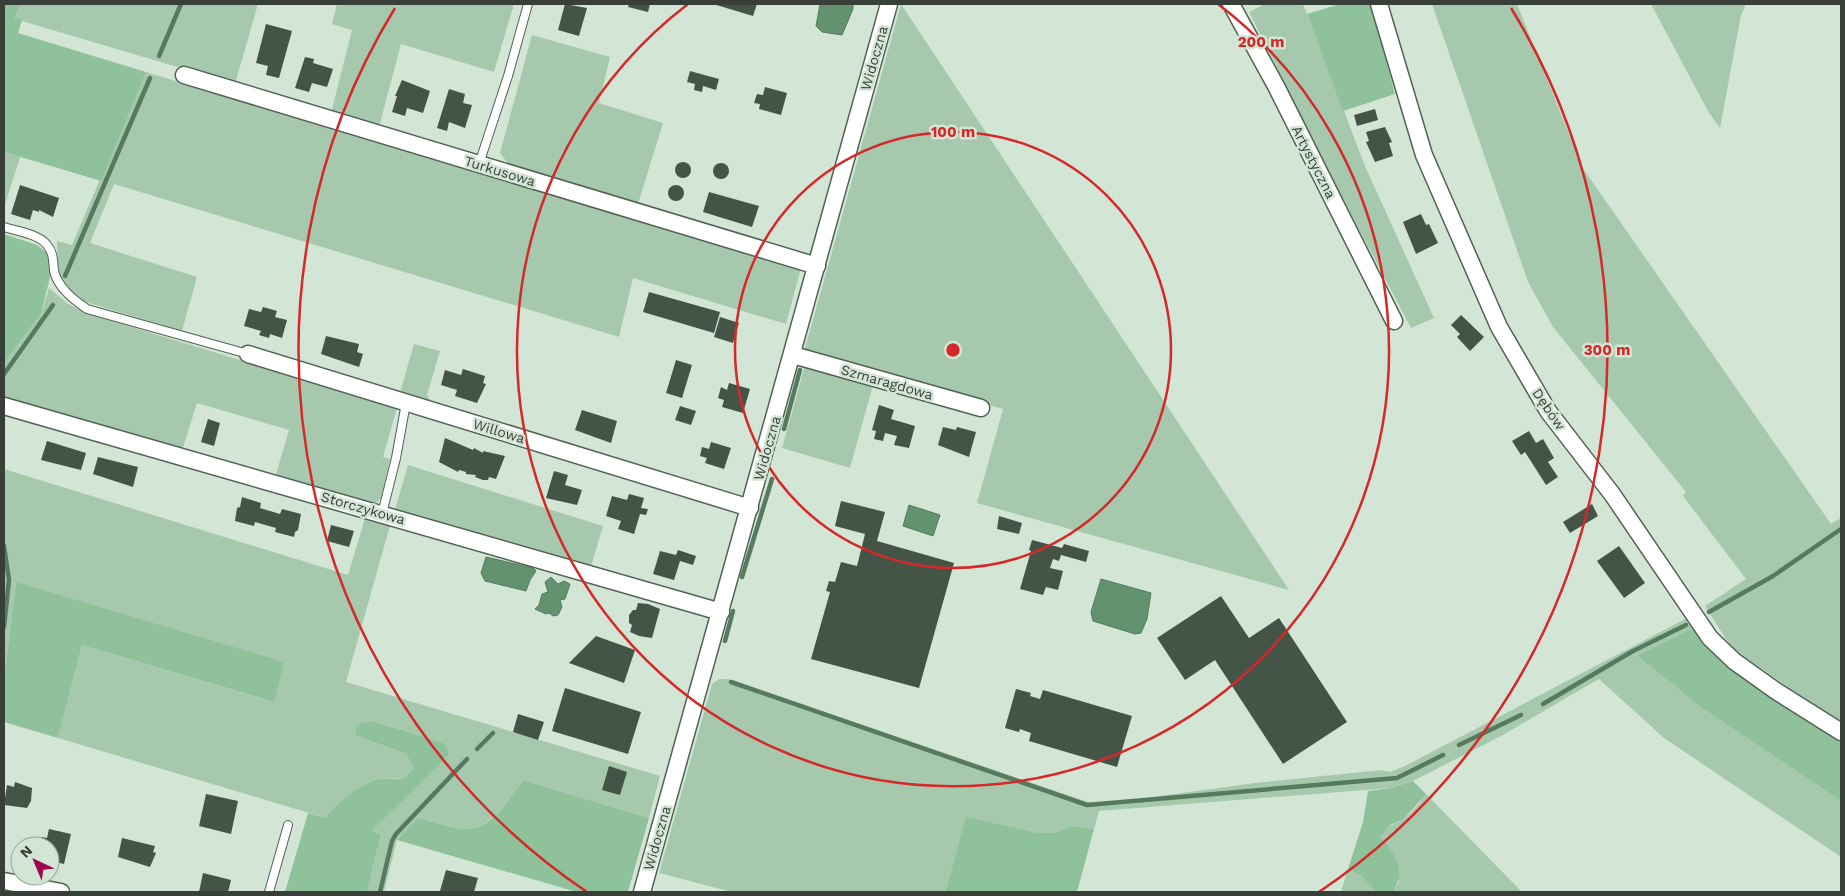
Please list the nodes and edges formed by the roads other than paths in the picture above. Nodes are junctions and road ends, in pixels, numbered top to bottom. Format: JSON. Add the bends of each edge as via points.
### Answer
{"nodes":[{"id":1,"x":528,"y":4,"type":"edge"},
{"id":2,"x":889,"y":4,"type":"edge"},
{"id":3,"x":1231,"y":4,"type":"edge"},
{"id":4,"x":1378,"y":4,"type":"edge"},
{"id":5,"x":184,"y":75,"type":"dead end"},
{"id":6,"x":478,"y":165,"type":"junction"},
{"id":7,"x":4,"y":227,"type":"edge"},
{"id":8,"x":817,"y":266,"type":"junction"},
{"id":9,"x":1394,"y":321,"type":"dead end"},
{"id":10,"x":248,"y":354,"type":"joint"},
{"id":11,"x":793,"y":355,"type":"junction"},
{"id":12,"x":406,"y":403,"type":"junction"},
{"id":13,"x":4,"y":406,"type":"edge"},
{"id":14,"x":981,"y":408,"type":"dead end"},
{"id":15,"x":750,"y":508,"type":"junction"},
{"id":16,"x":382,"y":514,"type":"junction"},
{"id":17,"x":721,"y":612,"type":"junction"},
{"id":18,"x":1841,"y":732,"type":"edge"},
{"id":19,"x":288,"y":825,"type":"dead end"},
{"id":20,"x":4,"y":881,"type":"edge"},
{"id":21,"x":61,"y":892,"type":"edge"},
{"id":22,"x":269,"y":892,"type":"edge"},
{"id":23,"x":642,"y":892,"type":"edge"}],
"edges":[{"from":1,"to":6,"type":"lane"},
{"from":2,"to":8,"type":"street","name":"Widoczna"},
{"from":3,"to":9,"type":"street","name":"Artystyczna"},
{"from":4,"to":18,"type":"street","name":"Dębów","via":[[1424,155],[1500,327],[1548,411],[1612,494],[1710,638],[1741,666]]},
{"from":5,"to":6,"type":"street","name":"Turkusowa"},
{"from":6,"to":8,"type":"street","name":"Turkusowa"},
{"from":7,"to":10,"type":"lane","via":[[40,239],[47,245],[60,285],[87,309]]},
{"from":8,"to":11,"type":"street","name":"Widoczna"},
{"from":10,"to":12,"type":"street","name":"Willowa"},
{"from":11,"to":14,"type":"street","name":"Szmaragdowa"},
{"from":11,"to":15,"type":"street","name":"Widoczna"},
{"from":12,"to":15,"type":"street","name":"Willowa"},
{"from":12,"to":16,"type":"lane"},
{"from":13,"to":16,"type":"street","name":"Storczykowa"},
{"from":15,"to":17,"type":"street","name":"Widoczna"},
{"from":16,"to":17,"type":"street","name":"Storczykowa"},
{"from":17,"to":23,"type":"street","name":"Widoczna"},
{"from":19,"to":22,"type":"lane"},
{"from":20,"to":21,"type":"street"}]}
